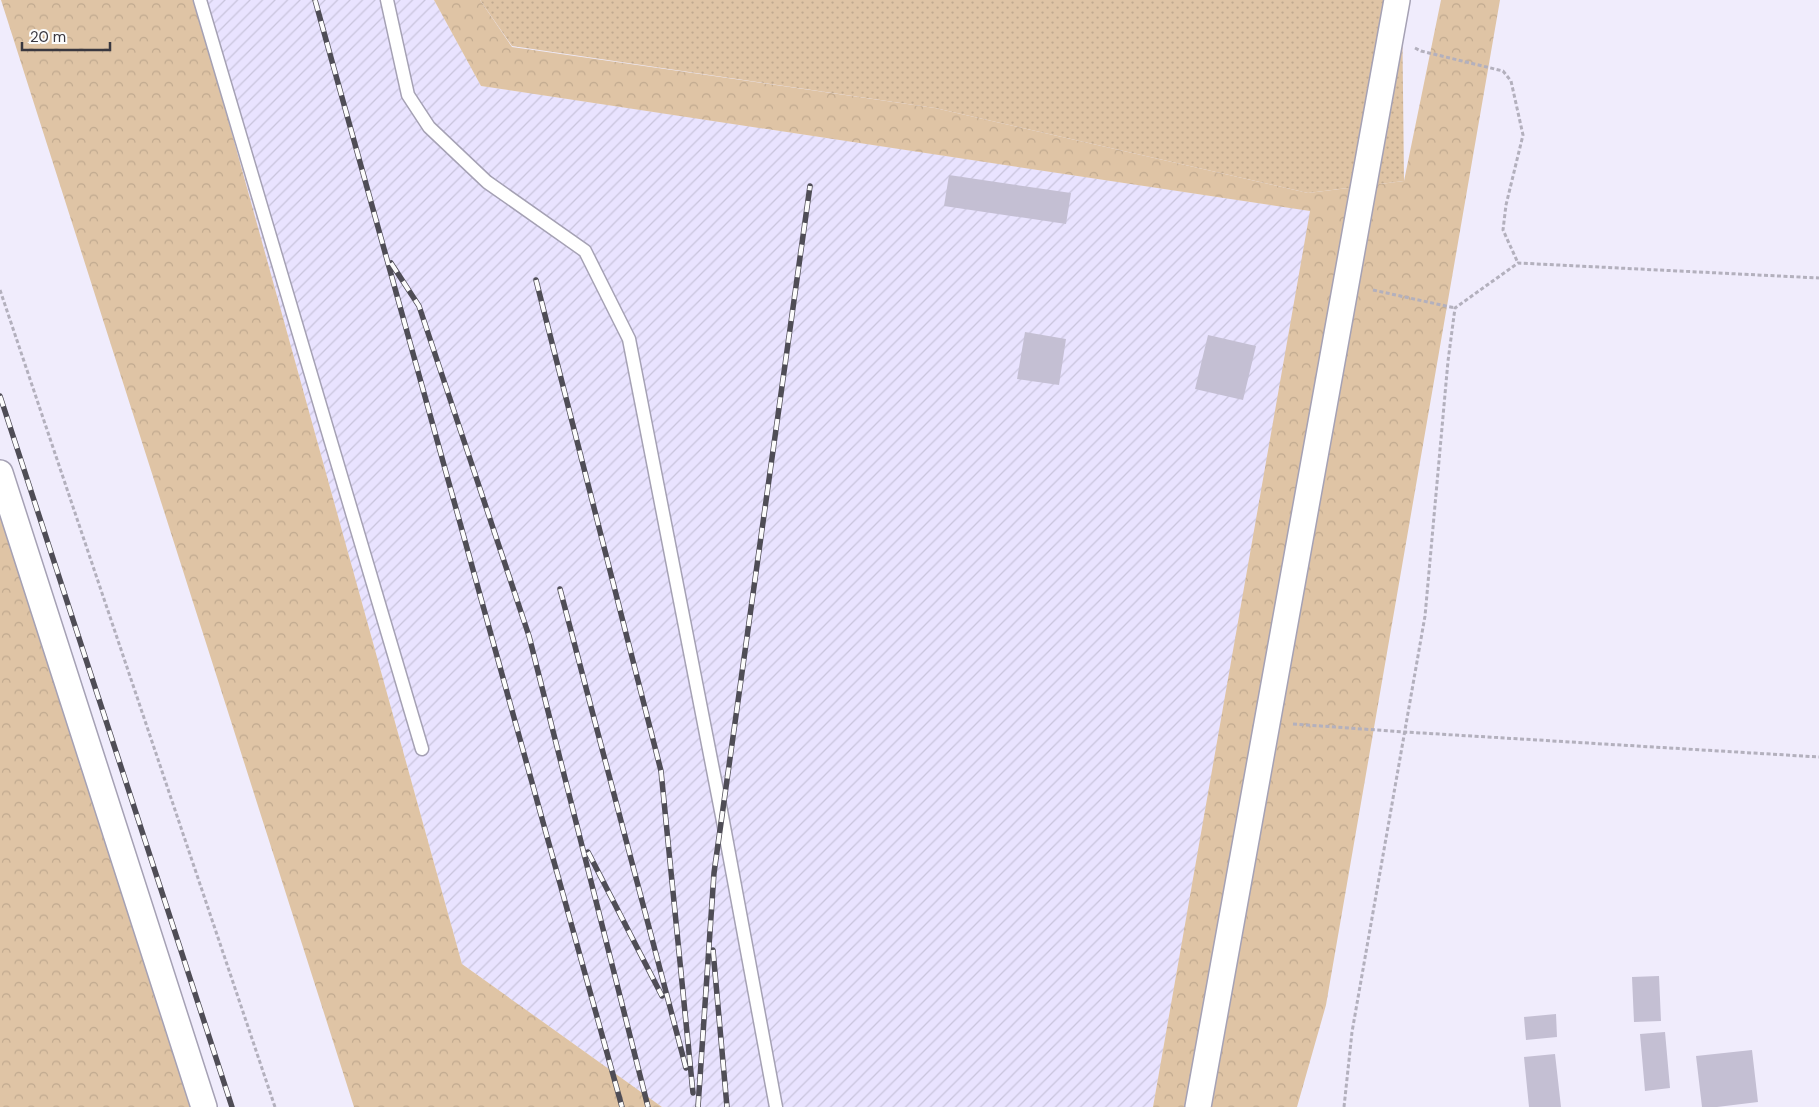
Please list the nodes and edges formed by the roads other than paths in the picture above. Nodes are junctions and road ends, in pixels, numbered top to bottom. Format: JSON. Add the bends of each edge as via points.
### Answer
{"nodes":[{"id":1,"x":200,"y":0,"type":"edge"},
{"id":2,"x":387,"y":0,"type":"edge"},
{"id":3,"x":1397,"y":0,"type":"edge"},
{"id":4,"x":0,"y":473,"type":"edge"},
{"id":5,"x":422,"y":749,"type":"dead end"},
{"id":6,"x":204,"y":1107,"type":"edge"},
{"id":7,"x":776,"y":1107,"type":"edge"},
{"id":8,"x":1198,"y":1107,"type":"edge"}],
"edges":[{"from":1,"to":5,"type":"lane"},
{"from":2,"to":7,"type":"lane","via":[[408,95],[429,128],[487,182],[585,250],[629,339]]},
{"from":3,"to":8,"type":"street"},
{"from":4,"to":6,"type":"street"}]}
